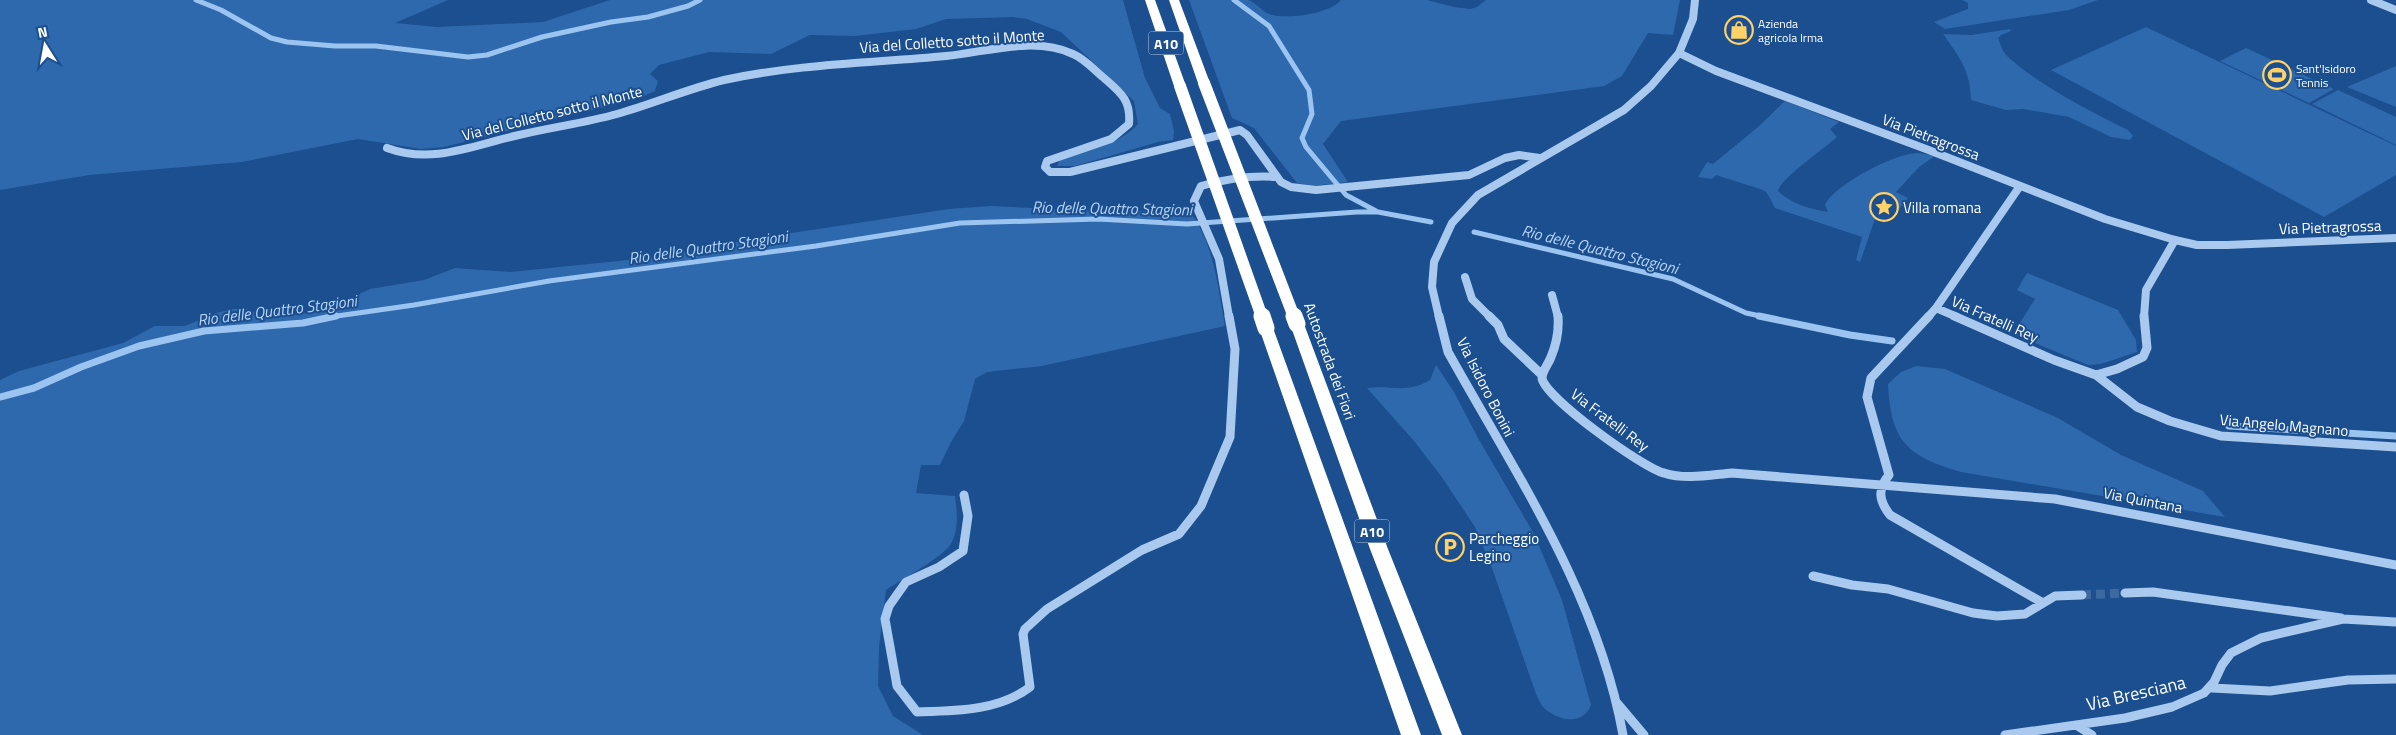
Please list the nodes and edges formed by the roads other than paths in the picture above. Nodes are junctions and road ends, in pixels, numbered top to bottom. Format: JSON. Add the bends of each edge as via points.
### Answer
{"nodes":[{"id":1,"x":1150,"y":0,"type":"edge"},
{"id":2,"x":1174,"y":0,"type":"edge"},
{"id":3,"x":1695,"y":0,"type":"edge"},
{"id":4,"x":2371,"y":0,"type":"edge"},
{"id":5,"x":2396,"y":10,"type":"edge"},
{"id":6,"x":1679,"y":53,"type":"junction"},
{"id":7,"x":387,"y":148,"type":"dead end"},
{"id":8,"x":1540,"y":158,"type":"junction"},
{"id":9,"x":1275,"y":177,"type":"junction"},
{"id":10,"x":2020,"y":186,"type":"junction"},
{"id":11,"x":2396,"y":238,"type":"edge"},
{"id":12,"x":2175,"y":240,"type":"junction"},
{"id":13,"x":1465,"y":277,"type":"dead end"},
{"id":14,"x":1552,"y":295,"type":"dead end"},
{"id":15,"x":1936,"y":308,"type":"junction"},
{"id":16,"x":1542,"y":375,"type":"junction"},
{"id":17,"x":2096,"y":375,"type":"junction"},
{"id":18,"x":2396,"y":447,"type":"edge"},
{"id":19,"x":1881,"y":483,"type":"junction"},
{"id":20,"x":964,"y":495,"type":"dead end"},
{"id":21,"x":2396,"y":565,"type":"edge"},
{"id":22,"x":1813,"y":576,"type":"dead end"},
{"id":23,"x":2125,"y":593,"type":"tunnel mouth"},
{"id":24,"x":2082,"y":595,"type":"tunnel mouth"},
{"id":25,"x":2043,"y":604,"type":"junction"},
{"id":26,"x":2346,"y":619,"type":"junction"},
{"id":27,"x":2396,"y":622,"type":"edge"},
{"id":28,"x":2396,"y":679,"type":"edge"},
{"id":29,"x":2212,"y":688,"type":"junction"},
{"id":30,"x":1617,"y":702,"type":"junction"},
{"id":31,"x":2076,"y":725,"type":"junction"},
{"id":32,"x":1411,"y":735,"type":"edge"},
{"id":33,"x":1452,"y":735,"type":"edge"},
{"id":34,"x":1623,"y":735,"type":"edge"},
{"id":35,"x":1644,"y":735,"type":"edge"},
{"id":36,"x":2005,"y":735,"type":"edge"},
{"id":37,"x":2092,"y":735,"type":"edge"}],
"edges":[{"from":1,"to":32,"type":"highway","number":"A10","bridge":true},
{"from":2,"to":33,"type":"highway","name":"Autostrada dei Fiori","number":"A10","bridge":true,"via":[[1379,550]]},
{"from":3,"to":6,"type":"street","name":"Via Isidoro Bonini","via":[[1693,20]]},
{"from":4,"to":5,"type":"street"},
{"from":6,"to":8,"type":"street","name":"Via Isidoro Bonini","via":[[1651,86],[1624,110]]},
{"from":6,"to":10,"type":"street","name":"Via Pietragrossa","via":[[1716,71]]},
{"from":7,"to":9,"type":"street","name":"Via del Colletto sotto il Monte","via":[[399,155],[452,153],[617,114],[693,88],[789,70],[836,63],[1030,47],[1056,48],[1075,54],[1126,96],[1131,111],[1129,124],[1111,139],[1047,161],[1045,166],[1050,172],[1070,172],[1240,130],[1247,134]]},
{"from":8,"to":9,"type":"street","via":[[1519,155],[1505,158],[1469,175],[1316,190],[1291,187]]},
{"from":8,"to":30,"type":"street","name":"Via Isidoro Bonini","via":[[1478,195],[1452,223],[1434,262],[1432,287],[1448,352],[1564,557]]},
{"from":9,"to":20,"type":"street","via":[[1256,175],[1221,179],[1201,186],[1194,201],[1219,259],[1235,349],[1230,437],[1201,506],[1179,534],[1142,550],[1107,571],[1047,609],[1025,629],[1030,678],[1030,687],[1025,692],[958,712],[917,712],[897,686],[885,618],[888,606],[906,582],[939,567],[963,551],[968,505]]},
{"from":10,"to":12,"type":"street","name":"Via Pietragrossa"},
{"from":10,"to":15,"type":"street"},
{"from":11,"to":12,"type":"street","name":"Via Pietragrossa","via":[[2227,245],[2197,245]]},
{"from":12,"to":17,"type":"street","via":[[2146,290],[2143,323],[2147,348],[2142,357]]},
{"from":13,"to":16,"type":"street","name":"Via Fratelli Rey","via":[[1472,299],[1498,326],[1504,339]]},
{"from":14,"to":16,"type":"street","via":[[1560,319],[1553,355]]},
{"from":15,"to":17,"type":"street","name":"Via Fratelli Rey"},
{"from":15,"to":19,"type":"street","name":"Via Fratelli Rey","via":[[1871,378],[1867,397],[1889,475]]},
{"from":16,"to":19,"type":"street","name":"Via Fratelli Rey","via":[[1544,383],[1559,400],[1629,454],[1662,473],[1693,476],[1732,472]]},
{"from":17,"to":18,"type":"street","name":"Via Angelo Magnano","via":[[2137,407],[2221,436]]},
{"from":19,"to":21,"type":"street","name":"Via Quintana","via":[[2055,499]]},
{"from":19,"to":25,"type":"street","name":"Via Fratelli Rey","via":[[1880,497],[1890,515]]},
{"from":22,"to":25,"type":"street","via":[[1913,594],[1973,613],[1997,616],[2025,614]]},
{"from":23,"to":26,"type":"street","via":[[2153,592]]},
{"from":24,"to":25,"type":"street","via":[[2055,596]]},
{"from":26,"to":27,"type":"street"},
{"from":26,"to":29,"type":"street","via":[[2249,643],[2222,664]]},
{"from":28,"to":29,"type":"street","via":[[2364,677],[2269,691]]},
{"from":29,"to":31,"type":"street","name":"Via Bresciana","via":[[2176,705]]},
{"from":30,"to":34,"type":"street","name":"Via Isidoro Bonini"},
{"from":30,"to":35,"type":"street"},
{"from":31,"to":36,"type":"street","name":"Via Bresciana"},
{"from":31,"to":37,"type":"street"}]}
